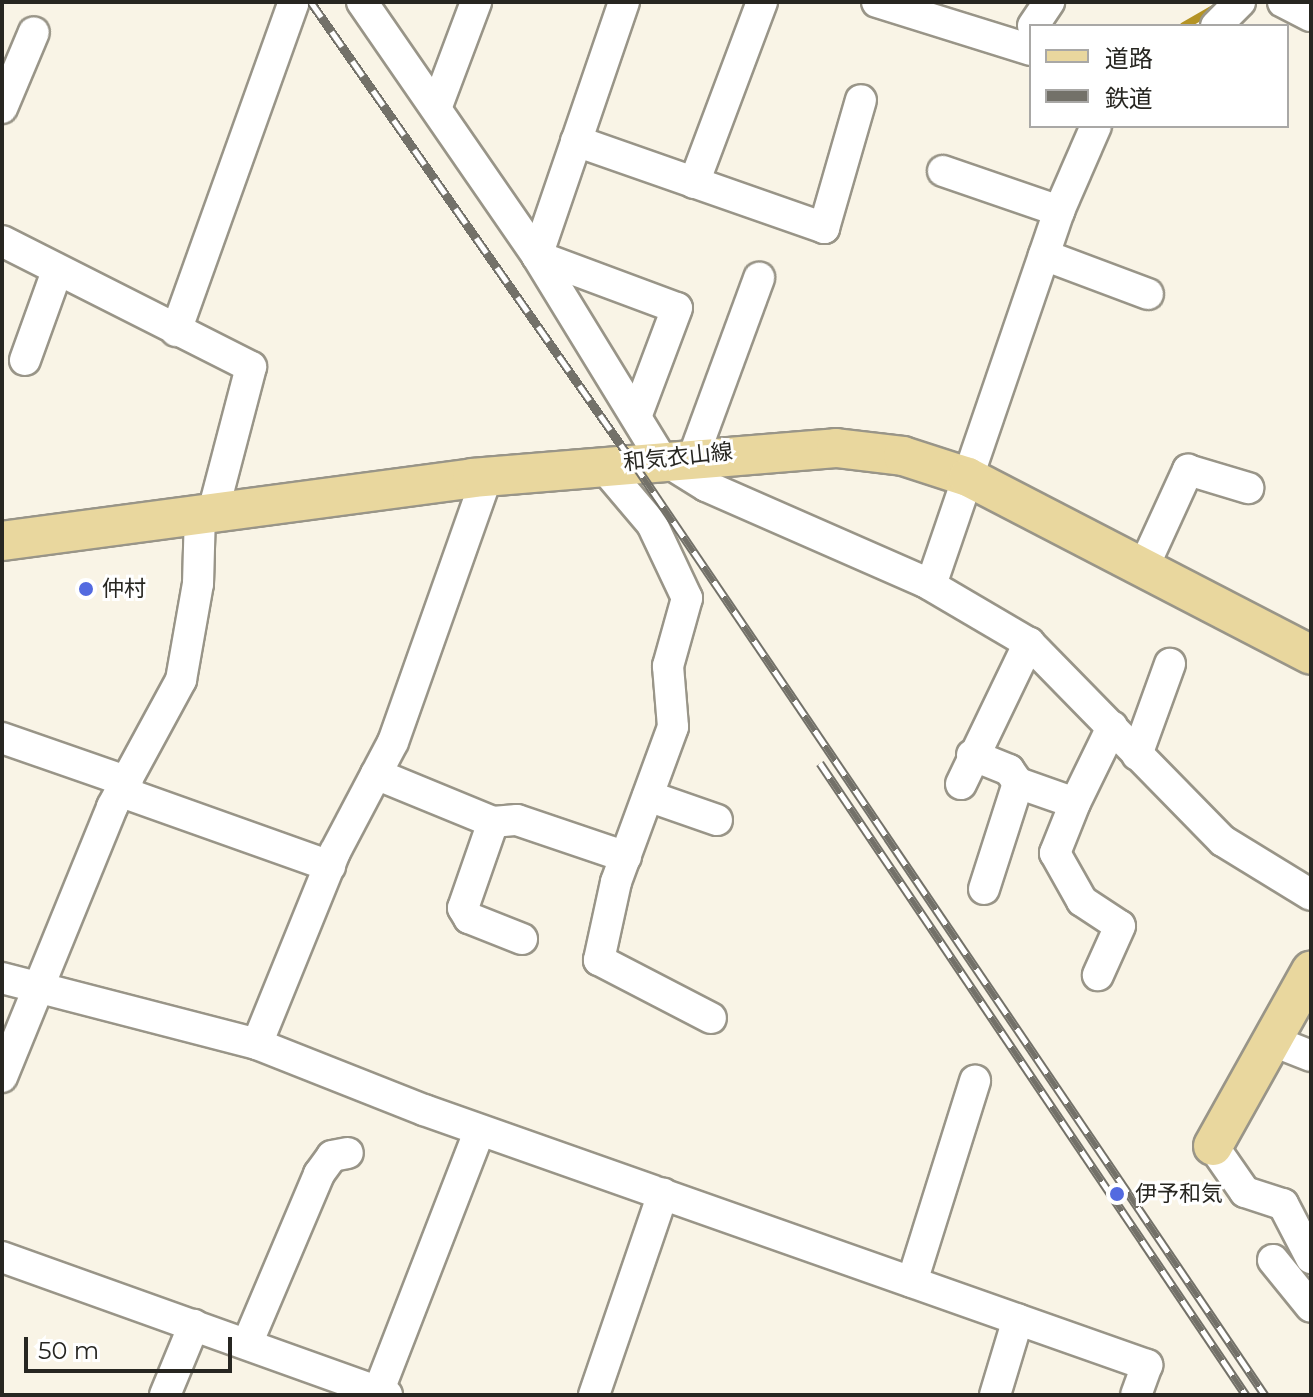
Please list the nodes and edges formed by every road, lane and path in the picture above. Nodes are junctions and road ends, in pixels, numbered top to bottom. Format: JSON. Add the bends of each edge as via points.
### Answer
{"nodes":[{"id":1,"x":294,"y":2,"type":"edge"},
{"id":2,"x":362,"y":2,"type":"edge"},
{"id":3,"x":476,"y":2,"type":"edge"},
{"id":4,"x":624,"y":2,"type":"edge"},
{"id":5,"x":762,"y":2,"type":"edge"},
{"id":6,"x":877,"y":2,"type":"edge"},
{"id":7,"x":1049,"y":2,"type":"edge"},
{"id":8,"x":1240,"y":2,"type":"edge"},
{"id":9,"x":1283,"y":2,"type":"edge"},
{"id":10,"x":1311,"y":16,"type":"edge"},
{"id":11,"x":1036,"y":24,"type":"edge"},
{"id":12,"x":1218,"y":24,"type":"edge"},
{"id":13,"x":34,"y":32,"type":"dead end"},
{"id":14,"x":1028,"y":38,"type":"edge"},
{"id":15,"x":861,"y":100,"type":"dead end"},
{"id":16,"x":437,"y":106,"type":"junction"},
{"id":17,"x":2,"y":108,"type":"edge"},
{"id":18,"x":1095,"y":128,"type":"edge"},
{"id":19,"x":576,"y":141,"type":"junction"},
{"id":20,"x":943,"y":171,"type":"dead end"},
{"id":21,"x":694,"y":183,"type":"junction"},
{"id":22,"x":1059,"y":211,"type":"junction"},
{"id":23,"x":2,"y":241,"type":"edge"},
{"id":24,"x":1044,"y":255,"type":"junction"},
{"id":25,"x":537,"y":256,"type":"junction"},
{"id":26,"x":57,"y":271,"type":"junction"},
{"id":27,"x":759,"y":278,"type":"dead end"},
{"id":28,"x":1148,"y":294,"type":"dead end"},
{"id":29,"x":176,"y":331,"type":"junction"},
{"id":30,"x":25,"y":360,"type":"dead end"},
{"id":31,"x":636,"y":417,"type":"junction"},
{"id":32,"x":678,"y":457,"type":"junction"},
{"id":33,"x":602,"y":465,"type":"junction"},
{"id":34,"x":487,"y":477,"type":"junction"},
{"id":35,"x":968,"y":477,"type":"junction"},
{"id":36,"x":1248,"y":488,"type":"dead end"},
{"id":37,"x":207,"y":510,"type":"junction"},
{"id":38,"x":2,"y":541,"type":"edge"},
{"id":39,"x":1144,"y":566,"type":"junction"},
{"id":40,"x":931,"y":585,"type":"junction"},
{"id":41,"x":1029,"y":643,"type":"junction"},
{"id":42,"x":1311,"y":655,"type":"edge"},
{"id":43,"x":1170,"y":664,"type":"dead end"},
{"id":44,"x":1112,"y":727,"type":"junction"},
{"id":45,"x":2,"y":738,"type":"edge"},
{"id":46,"x":972,"y":755,"type":"junction"},
{"id":47,"x":1137,"y":755,"type":"junction"},
{"id":48,"x":376,"y":774,"type":"junction"},
{"id":49,"x":1018,"y":783,"type":"junction"},
{"id":50,"x":961,"y":784,"type":"dead end"},
{"id":51,"x":125,"y":787,"type":"junction"},
{"id":52,"x":648,"y":796,"type":"junction"},
{"id":53,"x":1075,"y":803,"type":"junction"},
{"id":54,"x":717,"y":820,"type":"dead end"},
{"id":55,"x":493,"y":822,"type":"junction"},
{"id":56,"x":626,"y":857,"type":"junction"},
{"id":57,"x":330,"y":866,"type":"junction"},
{"id":58,"x":984,"y":889,"type":"dead end"},
{"id":59,"x":1311,"y":895,"type":"edge"},
{"id":60,"x":522,"y":939,"type":"dead end"},
{"id":61,"x":1311,"y":971,"type":"edge"},
{"id":62,"x":1098,"y":975,"type":"dead end"},
{"id":63,"x":2,"y":978,"type":"edge"},
{"id":64,"x":35,"y":988,"type":"junction"},
{"id":65,"x":711,"y":1018,"type":"dead end"},
{"id":66,"x":1273,"y":1041,"type":"junction"},
{"id":67,"x":257,"y":1044,"type":"junction"},
{"id":68,"x":1311,"y":1056,"type":"edge"},
{"id":69,"x":2,"y":1077,"type":"edge"},
{"id":70,"x":975,"y":1081,"type":"dead end"},
{"id":71,"x":480,"y":1130,"type":"junction"},
{"id":72,"x":1213,"y":1146,"type":"joint"},
{"id":73,"x":348,"y":1153,"type":"dead end"},
{"id":74,"x":663,"y":1194,"type":"junction"},
{"id":75,"x":2,"y":1257,"type":"edge"},
{"id":76,"x":1311,"y":1258,"type":"edge"},
{"id":77,"x":1273,"y":1260,"type":"dead end"},
{"id":78,"x":912,"y":1282,"type":"junction"},
{"id":79,"x":1311,"y":1307,"type":"edge"},
{"id":80,"x":1018,"y":1319,"type":"junction"},
{"id":81,"x":194,"y":1325,"type":"junction"},
{"id":82,"x":247,"y":1344,"type":"junction"},
{"id":83,"x":381,"y":1394,"type":"edge"},
{"id":84,"x":165,"y":1395,"type":"edge"},
{"id":85,"x":594,"y":1395,"type":"edge"},
{"id":86,"x":995,"y":1395,"type":"edge"},
{"id":87,"x":1136,"y":1395,"type":"edge"}],
"edges":[{"from":1,"to":29,"type":"street"},
{"from":2,"to":16,"type":"street"},
{"from":3,"to":16,"type":"street"},
{"from":4,"to":19,"type":"street"},
{"from":5,"to":21,"type":"street"},
{"from":6,"to":14,"type":"street"},
{"from":7,"to":11,"type":"street"},
{"from":8,"to":12,"type":"street"},
{"from":9,"to":10,"type":"street"},
{"from":13,"to":17,"type":"street"},
{"from":15,"to":21,"type":"street","via":[[824,228]]},
{"from":16,"to":25,"type":"street"},
{"from":18,"to":22,"type":"street"},
{"from":19,"to":21,"type":"street"},
{"from":19,"to":25,"type":"street"},
{"from":20,"to":22,"type":"street"},
{"from":22,"to":24,"type":"street"},
{"from":23,"to":26,"type":"street"},
{"from":24,"to":28,"type":"street"},
{"from":24,"to":35,"type":"street"},
{"from":25,"to":31,"type":"street"},
{"from":25,"to":31,"type":"street","via":[[677,308]]},
{"from":26,"to":29,"type":"street"},
{"from":26,"to":30,"type":"street"},
{"from":27,"to":32,"type":"street"},
{"from":29,"to":37,"type":"street","via":[[251,367]]},
{"from":31,"to":32,"type":"street"},
{"from":32,"to":33,"type":"main road","name":"和気衣山線"},
{"from":32,"to":35,"type":"main road","name":"和気衣山線","via":[[836,448],[903,456]]},
{"from":32,"to":40,"type":"street","via":[[706,486]]},
{"from":33,"to":34,"type":"main road","name":"和気衣山線"},
{"from":33,"to":52,"type":"street","via":[[652,524],[687,598],[668,666],[673,727]]},
{"from":34,"to":37,"type":"main road","name":"和気衣山線"},
{"from":34,"to":48,"type":"street"},
{"from":35,"to":39,"type":"main road","name":"和気衣山線"},
{"from":35,"to":40,"type":"street"},
{"from":36,"to":39,"type":"street","via":[[1188,470]]},
{"from":37,"to":38,"type":"main road","name":"和気衣山線"},
{"from":37,"to":51,"type":"street","via":[[181,680]]},
{"from":39,"to":42,"type":"main road","name":"和気衣山線"},
{"from":40,"to":41,"type":"street"},
{"from":41,"to":44,"type":"street"},
{"from":41,"to":46,"type":"street"},
{"from":43,"to":47,"type":"street"},
{"from":44,"to":47,"type":"street"},
{"from":44,"to":53,"type":"street"},
{"from":45,"to":51,"type":"street"},
{"from":46,"to":49,"type":"street","via":[[1009,770]]},
{"from":46,"to":50,"type":"street"},
{"from":47,"to":59,"type":"street","via":[[1223,841]]},
{"from":48,"to":55,"type":"street"},
{"from":48,"to":57,"type":"street"},
{"from":49,"to":53,"type":"street"},
{"from":49,"to":58,"type":"street"},
{"from":51,"to":57,"type":"street"},
{"from":51,"to":64,"type":"street"},
{"from":52,"to":54,"type":"street"},
{"from":52,"to":56,"type":"street"},
{"from":53,"to":62,"type":"street","via":[[1055,853],[1082,901],[1120,926]]},
{"from":55,"to":56,"type":"street","via":[[517,820]]},
{"from":55,"to":60,"type":"street","via":[[463,908],[469,918]]},
{"from":56,"to":65,"type":"street","via":[[599,960]]},
{"from":57,"to":67,"type":"street"},
{"from":61,"to":66,"type":"main road"},
{"from":63,"to":64,"type":"street"},
{"from":64,"to":67,"type":"street"},
{"from":64,"to":69,"type":"street"},
{"from":66,"to":68,"type":"street"},
{"from":66,"to":72,"type":"main road"},
{"from":67,"to":71,"type":"street"},
{"from":70,"to":78,"type":"street"},
{"from":71,"to":74,"type":"street"},
{"from":71,"to":83,"type":"street"},
{"from":72,"to":76,"type":"street","via":[[1245,1192],[1283,1204]]},
{"from":73,"to":82,"type":"street","via":[[332,1156],[319,1174]]},
{"from":74,"to":78,"type":"street"},
{"from":74,"to":85,"type":"street"},
{"from":75,"to":81,"type":"street"},
{"from":77,"to":79,"type":"street"},
{"from":78,"to":80,"type":"street"},
{"from":80,"to":86,"type":"street"},
{"from":80,"to":87,"type":"street","via":[[1147,1365]]},
{"from":81,"to":82,"type":"street"},
{"from":81,"to":84,"type":"street"},
{"from":82,"to":83,"type":"street"}]}
